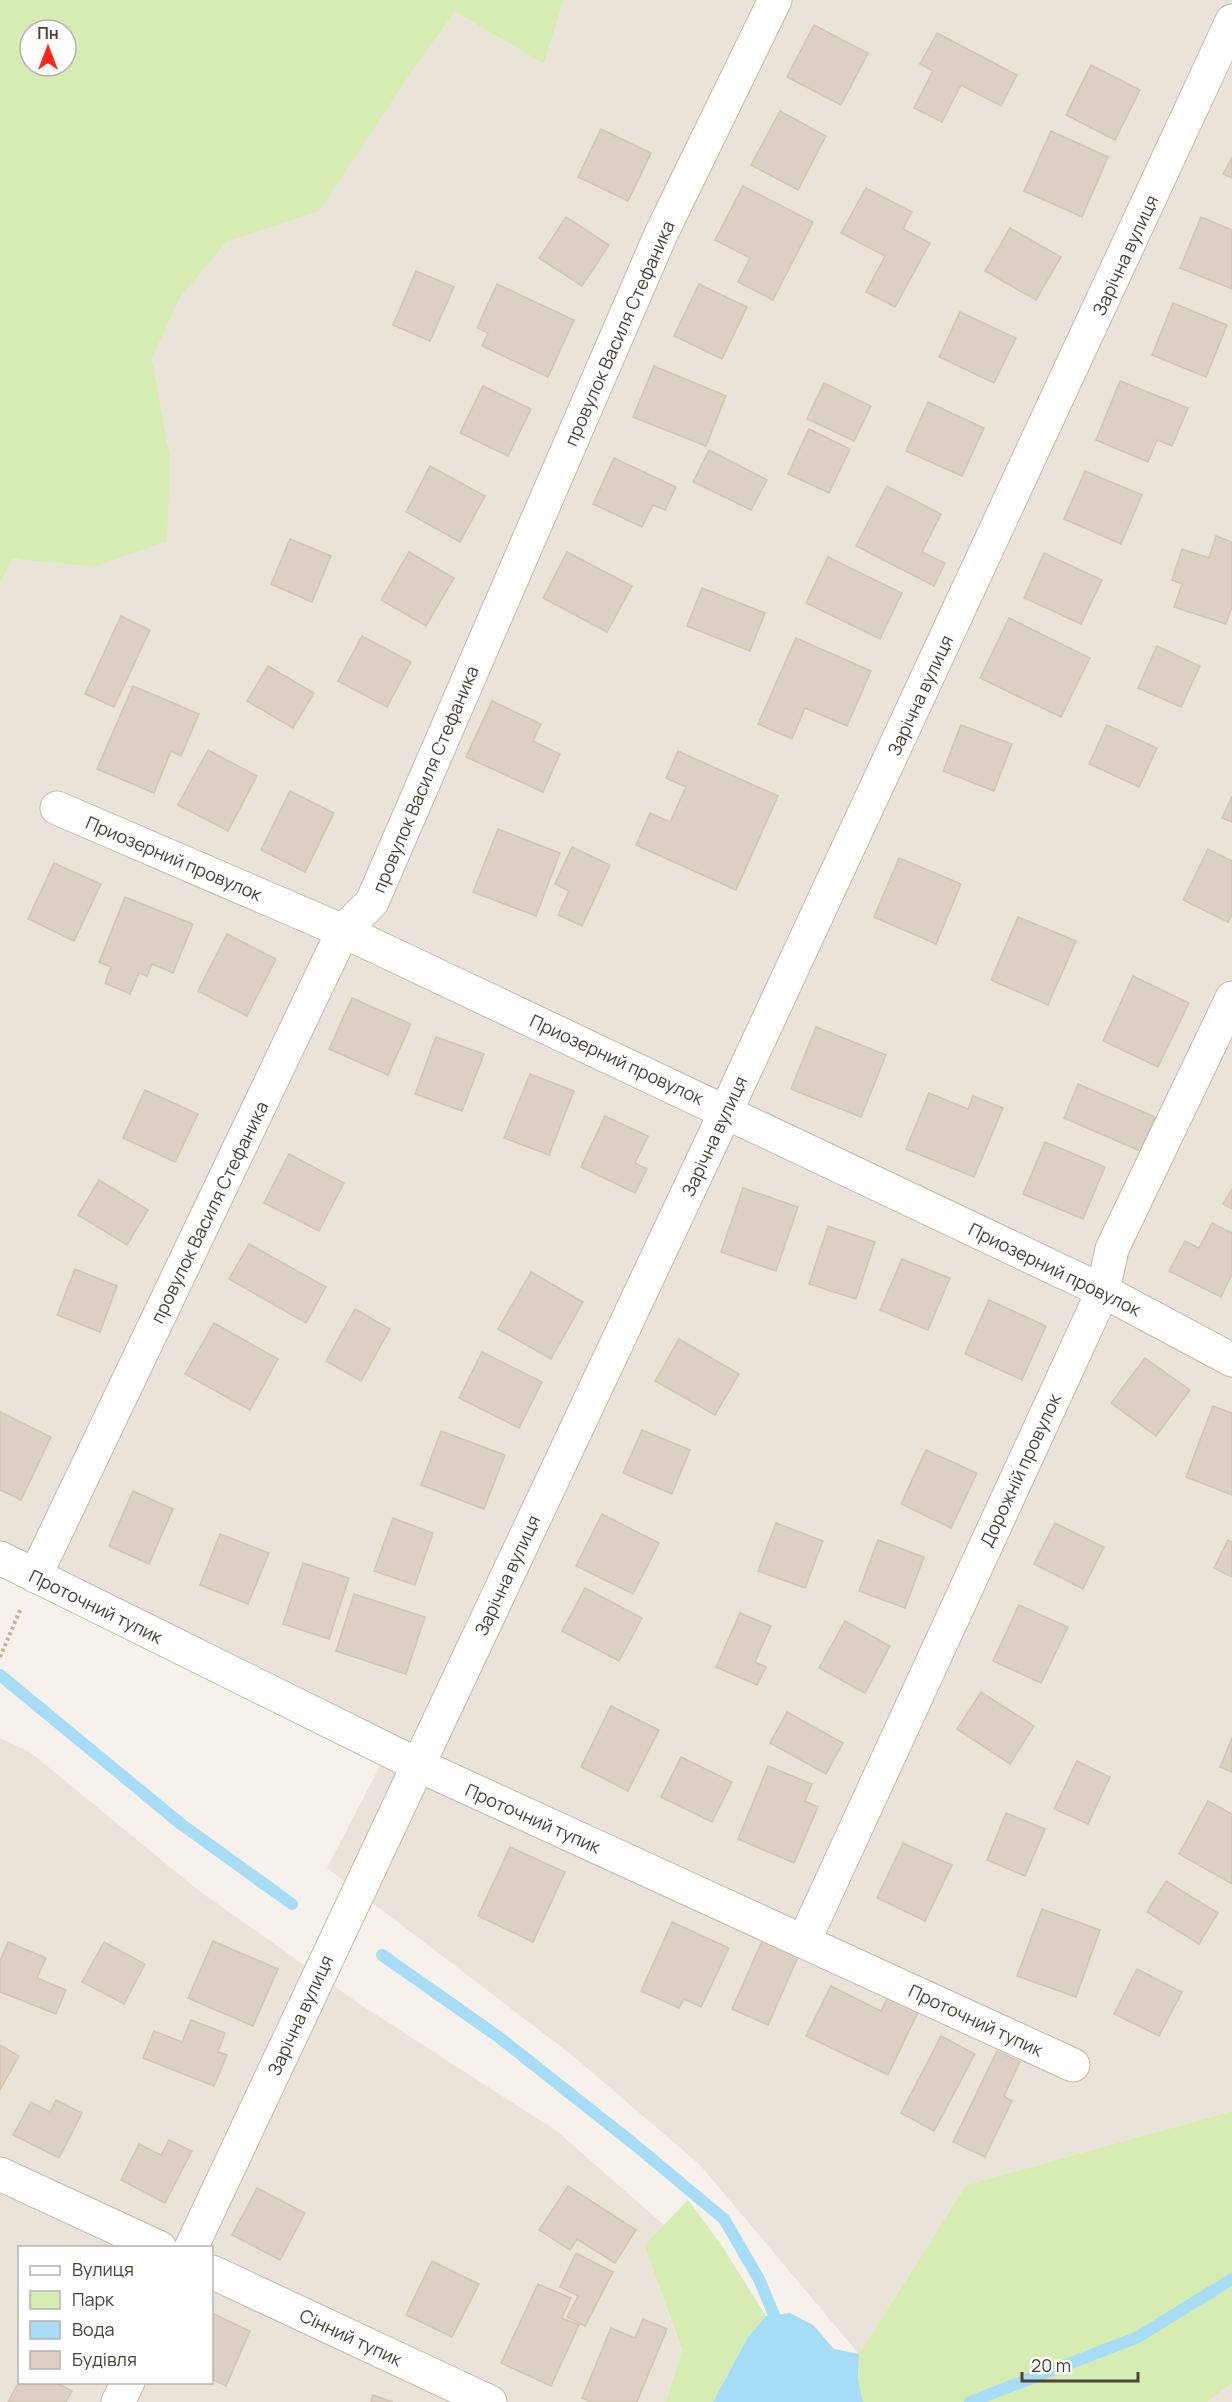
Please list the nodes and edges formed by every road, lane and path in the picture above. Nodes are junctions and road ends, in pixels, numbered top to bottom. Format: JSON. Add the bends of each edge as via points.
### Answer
{"nodes":[{"id":1,"x":775,"y":0,"type":"edge"},
{"id":2,"x":1232,"y":21,"type":"edge"},
{"id":3,"x":57,"y":808,"type":"dead end"},
{"id":4,"x":344,"y":931,"type":"junction"},
{"id":5,"x":1232,"y":998,"type":"edge"},
{"id":6,"x":726,"y":1111,"type":"junction"},
{"id":7,"x":1103,"y":1291,"type":"junction"},
{"id":8,"x":1232,"y":1360,"type":"edge"},
{"id":9,"x":0,"y":1558,"type":"edge"},
{"id":10,"x":34,"y":1576,"type":"junction"},
{"id":11,"x":0,"y":1657,"type":"edge"},
{"id":12,"x":418,"y":1765,"type":"junction"},
{"id":13,"x":804,"y":1941,"type":"junction"},
{"id":14,"x":1073,"y":2065,"type":"dead end"},
{"id":15,"x":0,"y":2174,"type":"edge"},
{"id":16,"x":158,"y":2246,"type":"edge"},
{"id":17,"x":191,"y":2246,"type":"edge"},
{"id":18,"x":213,"y":2272,"type":"edge"},
{"id":19,"x":127,"y":2384,"type":"edge"},
{"id":20,"x":118,"y":2402,"type":"edge"},
{"id":21,"x":490,"y":2402,"type":"edge"}],
"edges":[{"from":1,"to":4,"type":"street","name":"провулок Василя Стефаника","via":[[661,234],[372,902]]},
{"from":2,"to":6,"type":"street","name":"Зарічна вулиця"},
{"from":3,"to":4,"type":"street","name":"Приозерний провулок"},
{"from":4,"to":6,"type":"street","name":"Приозерний провулок"},
{"from":4,"to":10,"type":"street","name":"провулок Василя Стефаника"},
{"from":5,"to":7,"type":"street","name":"Дорожній провулок","via":[[1112,1249]]},
{"from":6,"to":7,"type":"street","name":"Приозерний провулок"},
{"from":6,"to":12,"type":"street","name":"Зарічна вулиця"},
{"from":7,"to":8,"type":"street","name":"Приозерний провулок"},
{"from":7,"to":13,"type":"street","name":"Дорожній провулок"},
{"from":9,"to":10,"type":"street","name":"Проточний тупик"},
{"from":10,"to":11,"type":"path"},
{"from":10,"to":12,"type":"street","name":"Проточний тупик"},
{"from":12,"to":13,"type":"street","name":"Проточний тупик"},
{"from":12,"to":17,"type":"street","name":"Зарічна вулиця"},
{"from":13,"to":14,"type":"street","name":"Проточний тупик"},
{"from":15,"to":16,"type":"street"},
{"from":18,"to":21,"type":"street","name":"Сінний тупик"},
{"from":19,"to":20,"type":"street"}]}
